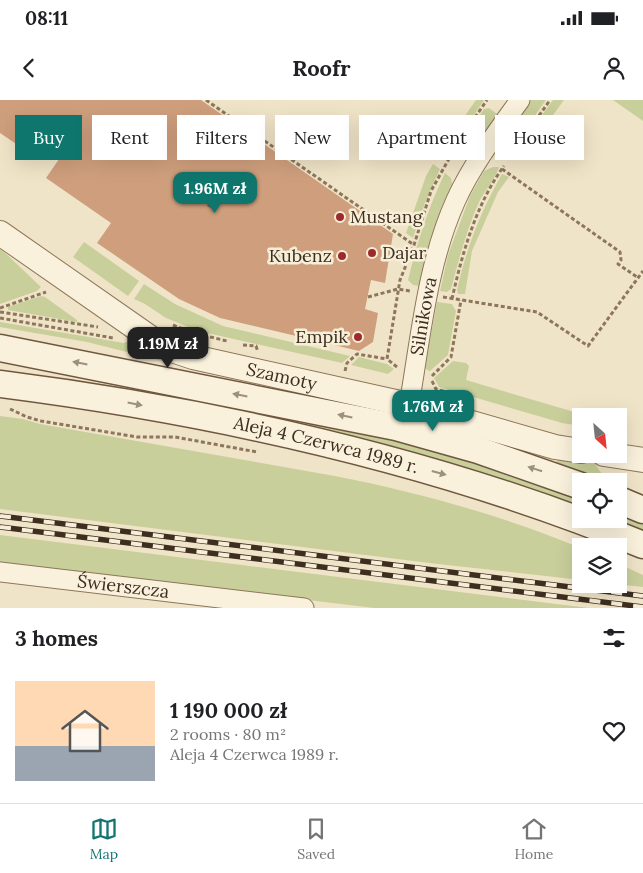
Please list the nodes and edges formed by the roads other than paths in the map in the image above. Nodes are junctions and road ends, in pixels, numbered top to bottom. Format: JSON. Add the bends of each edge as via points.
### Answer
{"nodes":[{"id":1,"x":520,"y":100,"type":"edge"},
{"id":2,"x":3,"y":237,"type":"edge"},
{"id":3,"x":0,"y":348,"type":"edge"},
{"id":4,"x":3,"y":396,"type":"edge"},
{"id":5,"x":409,"y":405,"type":"junction"},
{"id":6,"x":572,"y":450,"type":"edge"},
{"id":7,"x":628,"y":458,"type":"edge"},
{"id":8,"x":643,"y":460,"type":"edge"},
{"id":9,"x":572,"y":483,"type":"edge"},
{"id":10,"x":627,"y":503,"type":"edge"},
{"id":11,"x":643,"y":510,"type":"edge"},
{"id":12,"x":643,"y":545,"type":"edge"},
{"id":13,"x":0,"y":572,"type":"edge"},
{"id":14,"x":304,"y":608,"type":"edge"}],
"edges":[{"from":1,"to":5,"type":"street","name":"Silnikowa","via":[[488,145],[457,199],[435,259]]},
{"from":2,"to":5,"type":"street","name":"Szamoty","via":[[172,350]]},
{"from":9,"to":3,"type":"main road","name":"Aleja 4 Czerwca 1989 r.","one_way":true,"via":[[478,450],[396,427]]},
{"from":4,"to":12,"type":"main road","name":"Aleja 4 Czerwca 1989 r.","one_way":true,"via":[[110,400],[361,451],[535,503]]},
{"from":5,"to":6,"type":"street","name":"Szamoty"},
{"from":7,"to":8,"type":"street"},
{"from":10,"to":11,"type":"main road"},
{"from":13,"to":14,"type":"street","name":"Świerszcza"}]}
